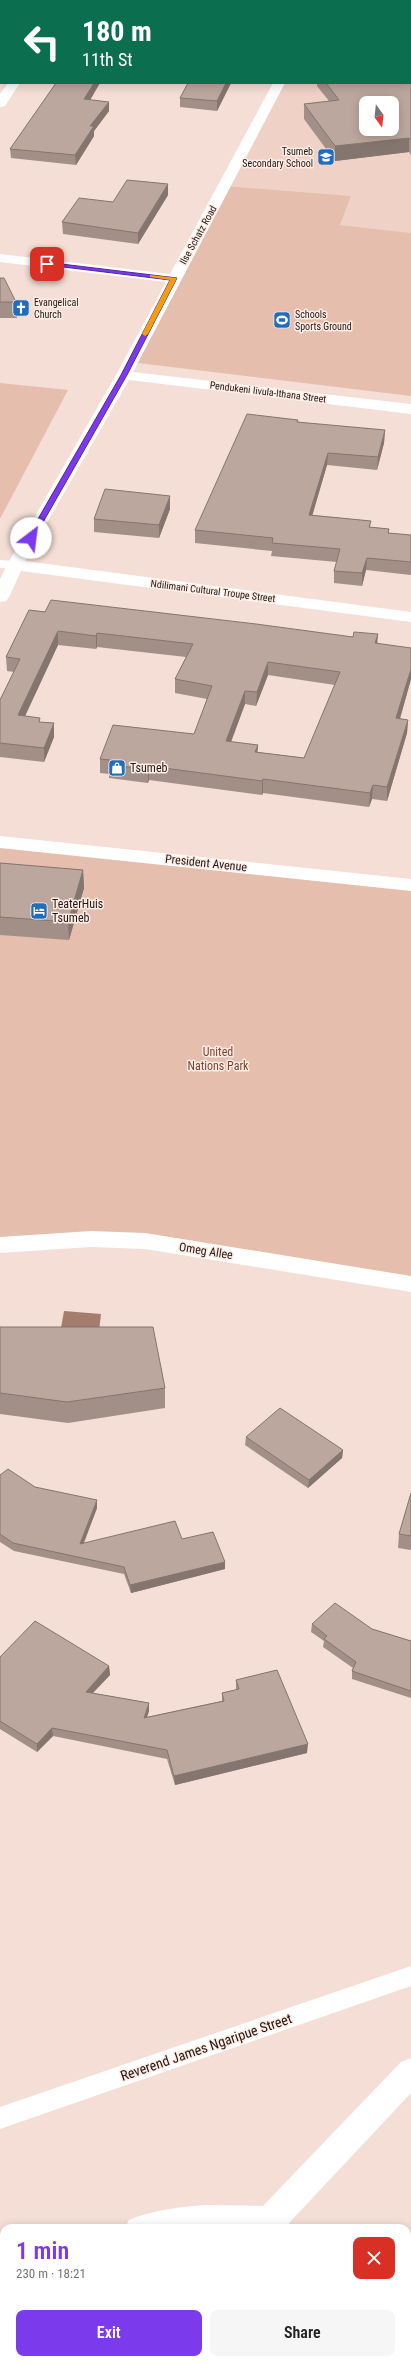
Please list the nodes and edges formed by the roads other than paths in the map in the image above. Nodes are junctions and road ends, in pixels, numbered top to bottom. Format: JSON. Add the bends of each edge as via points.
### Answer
{"nodes":[{"id":1,"x":13,"y":84,"type":"edge"},
{"id":2,"x":278,"y":84,"type":"edge"},
{"id":3,"x":0,"y":103,"type":"edge"},
{"id":4,"x":0,"y":258,"type":"edge"},
{"id":5,"x":174,"y":278,"type":"junction"},
{"id":6,"x":124,"y":375,"type":"junction"},
{"id":7,"x":411,"y":409,"type":"edge"},
{"id":8,"x":8,"y":564,"type":"edge"},
{"id":9,"x":0,"y":597,"type":"edge"},
{"id":10,"x":411,"y":617,"type":"edge"},
{"id":11,"x":0,"y":842,"type":"edge"},
{"id":12,"x":411,"y":885,"type":"edge"},
{"id":13,"x":0,"y":1245,"type":"edge"},
{"id":14,"x":411,"y":1284,"type":"edge"},
{"id":15,"x":411,"y":1976,"type":"edge"},
{"id":16,"x":411,"y":2072,"type":"edge"},
{"id":17,"x":0,"y":2118,"type":"edge"},
{"id":18,"x":274,"y":2223,"type":"edge"},
{"id":19,"x":150,"y":2224,"type":"edge"}],
"edges":[{"from":1,"to":3,"type":"street"},
{"from":2,"to":5,"type":"street","name":"Ilse Schatz Road","via":[[226,186]]},
{"from":4,"to":5,"type":"street"},
{"from":5,"to":6,"type":"street","name":"Ilse Schatz Road"},
{"from":6,"to":7,"type":"street","name":"Pendukeni Iivula-Ithana Street"},
{"from":6,"to":8,"type":"street","name":"Ilse Schatz Road"},
{"from":8,"to":9,"type":"street","name":"Ilse Schatz Road"},
{"from":8,"to":10,"type":"street","name":"Ndilimani Cultural Troupe Street"},
{"from":11,"to":12,"type":"street","name":"President Avenue"},
{"from":13,"to":14,"type":"street","name":"Omeg Allee","via":[[65,1238],[123,1239]]},
{"from":15,"to":17,"type":"lane","name":"Reverend James Ngaripue Street"},
{"from":16,"to":18,"type":"street"},
{"from":18,"to":19,"type":"lane","via":[[222,2215],[164,2220]]}]}
